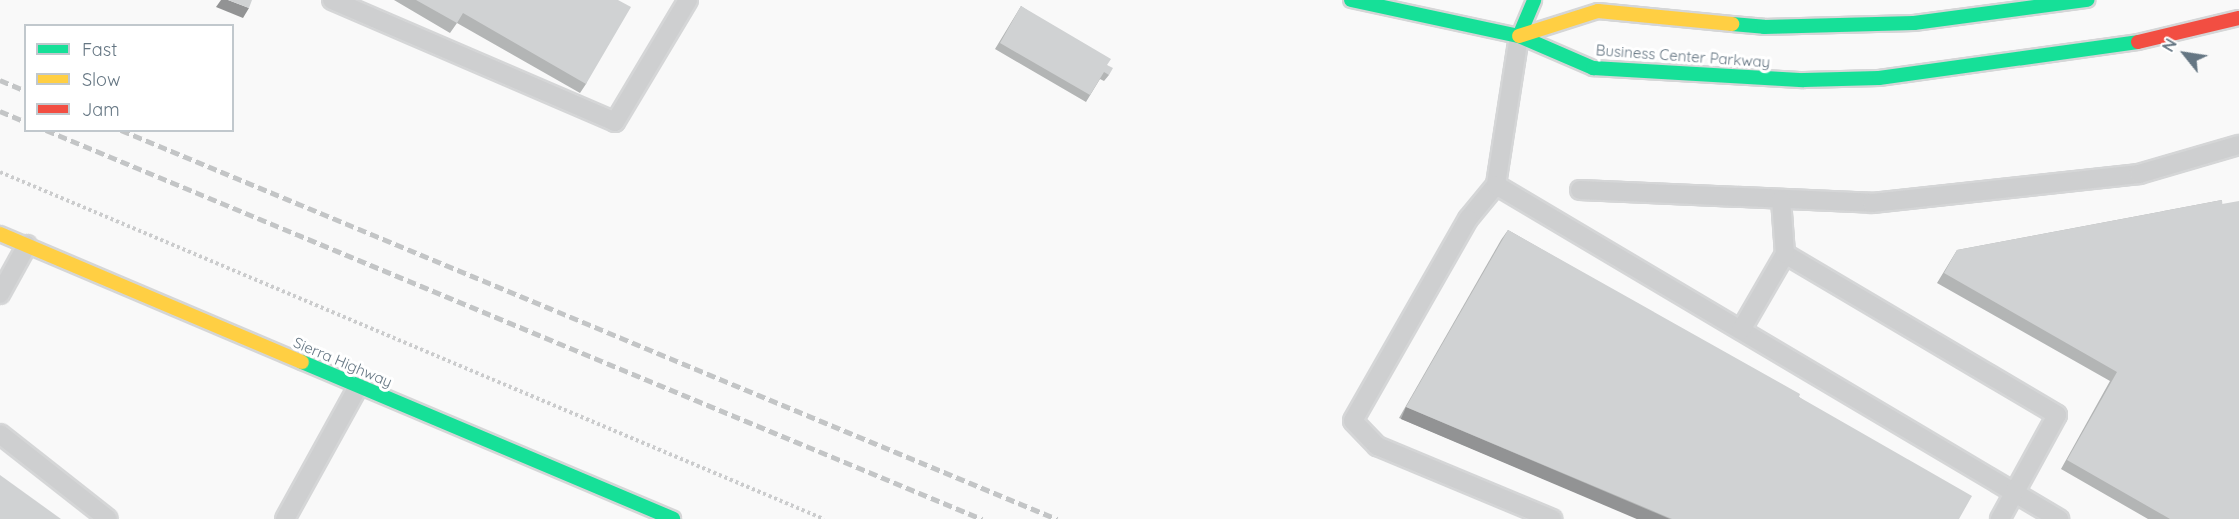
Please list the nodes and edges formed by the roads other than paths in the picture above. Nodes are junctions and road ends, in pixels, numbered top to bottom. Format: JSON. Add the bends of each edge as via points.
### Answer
{"nodes":[{"id":1,"x":332,"y":0,"type":"edge"},
{"id":2,"x":688,"y":0,"type":"edge"},
{"id":3,"x":1351,"y":0,"type":"edge"},
{"id":4,"x":1534,"y":0,"type":"edge"},
{"id":5,"x":2087,"y":0,"type":"edge"},
{"id":6,"x":2239,"y":18,"type":"edge"},
{"id":7,"x":1519,"y":36,"type":"junction"},
{"id":8,"x":2239,"y":145,"type":"edge"},
{"id":9,"x":1496,"y":185,"type":"junction"},
{"id":10,"x":1580,"y":190,"type":"dead end"},
{"id":11,"x":1781,"y":200,"type":"junction"},
{"id":12,"x":0,"y":234,"type":"edge"},
{"id":13,"x":27,"y":245,"type":"junction"},
{"id":14,"x":1785,"y":254,"type":"junction"},
{"id":15,"x":0,"y":294,"type":"edge"},
{"id":16,"x":1741,"y":330,"type":"junction"},
{"id":17,"x":357,"y":387,"type":"junction"},
{"id":18,"x":0,"y":434,"type":"edge"},
{"id":19,"x":2015,"y":493,"type":"junction"},
{"id":20,"x":108,"y":519,"type":"edge"},
{"id":21,"x":285,"y":519,"type":"edge"},
{"id":22,"x":673,"y":519,"type":"edge"},
{"id":23,"x":1552,"y":519,"type":"edge"},
{"id":24,"x":2000,"y":519,"type":"edge"},
{"id":25,"x":2059,"y":519,"type":"edge"}],
"edges":[{"from":1,"to":2,"type":"lane","via":[[615,122]]},
{"from":3,"to":7,"type":"main road","name":"Business Center Parkway"},
{"from":4,"to":7,"type":"main road"},
{"from":5,"to":7,"type":"main road","via":[[1914,23],[1775,27],[1598,11]]},
{"from":6,"to":7,"type":"main road","name":"Business Center Parkway","via":[[2120,46],[1868,78],[1804,80],[1593,68]]},
{"from":7,"to":9,"type":"lane"},
{"from":8,"to":11,"type":"lane","via":[[2139,174],[1872,203]]},
{"from":9,"to":16,"type":"lane"},
{"from":9,"to":23,"type":"lane","via":[[1468,219],[1353,421],[1377,446]]},
{"from":10,"to":11,"type":"lane"},
{"from":11,"to":14,"type":"lane"},
{"from":12,"to":13,"type":"main road","name":"Sierra Highway"},
{"from":13,"to":15,"type":"lane"},
{"from":13,"to":17,"type":"main road","name":"Sierra Highway"},
{"from":14,"to":16,"type":"lane"},
{"from":14,"to":19,"type":"lane","via":[[2057,415]]},
{"from":16,"to":19,"type":"lane"},
{"from":17,"to":21,"type":"lane"},
{"from":17,"to":22,"type":"main road","name":"Sierra Highway"},
{"from":18,"to":20,"type":"lane"},
{"from":19,"to":24,"type":"lane"},
{"from":19,"to":25,"type":"lane"}]}
